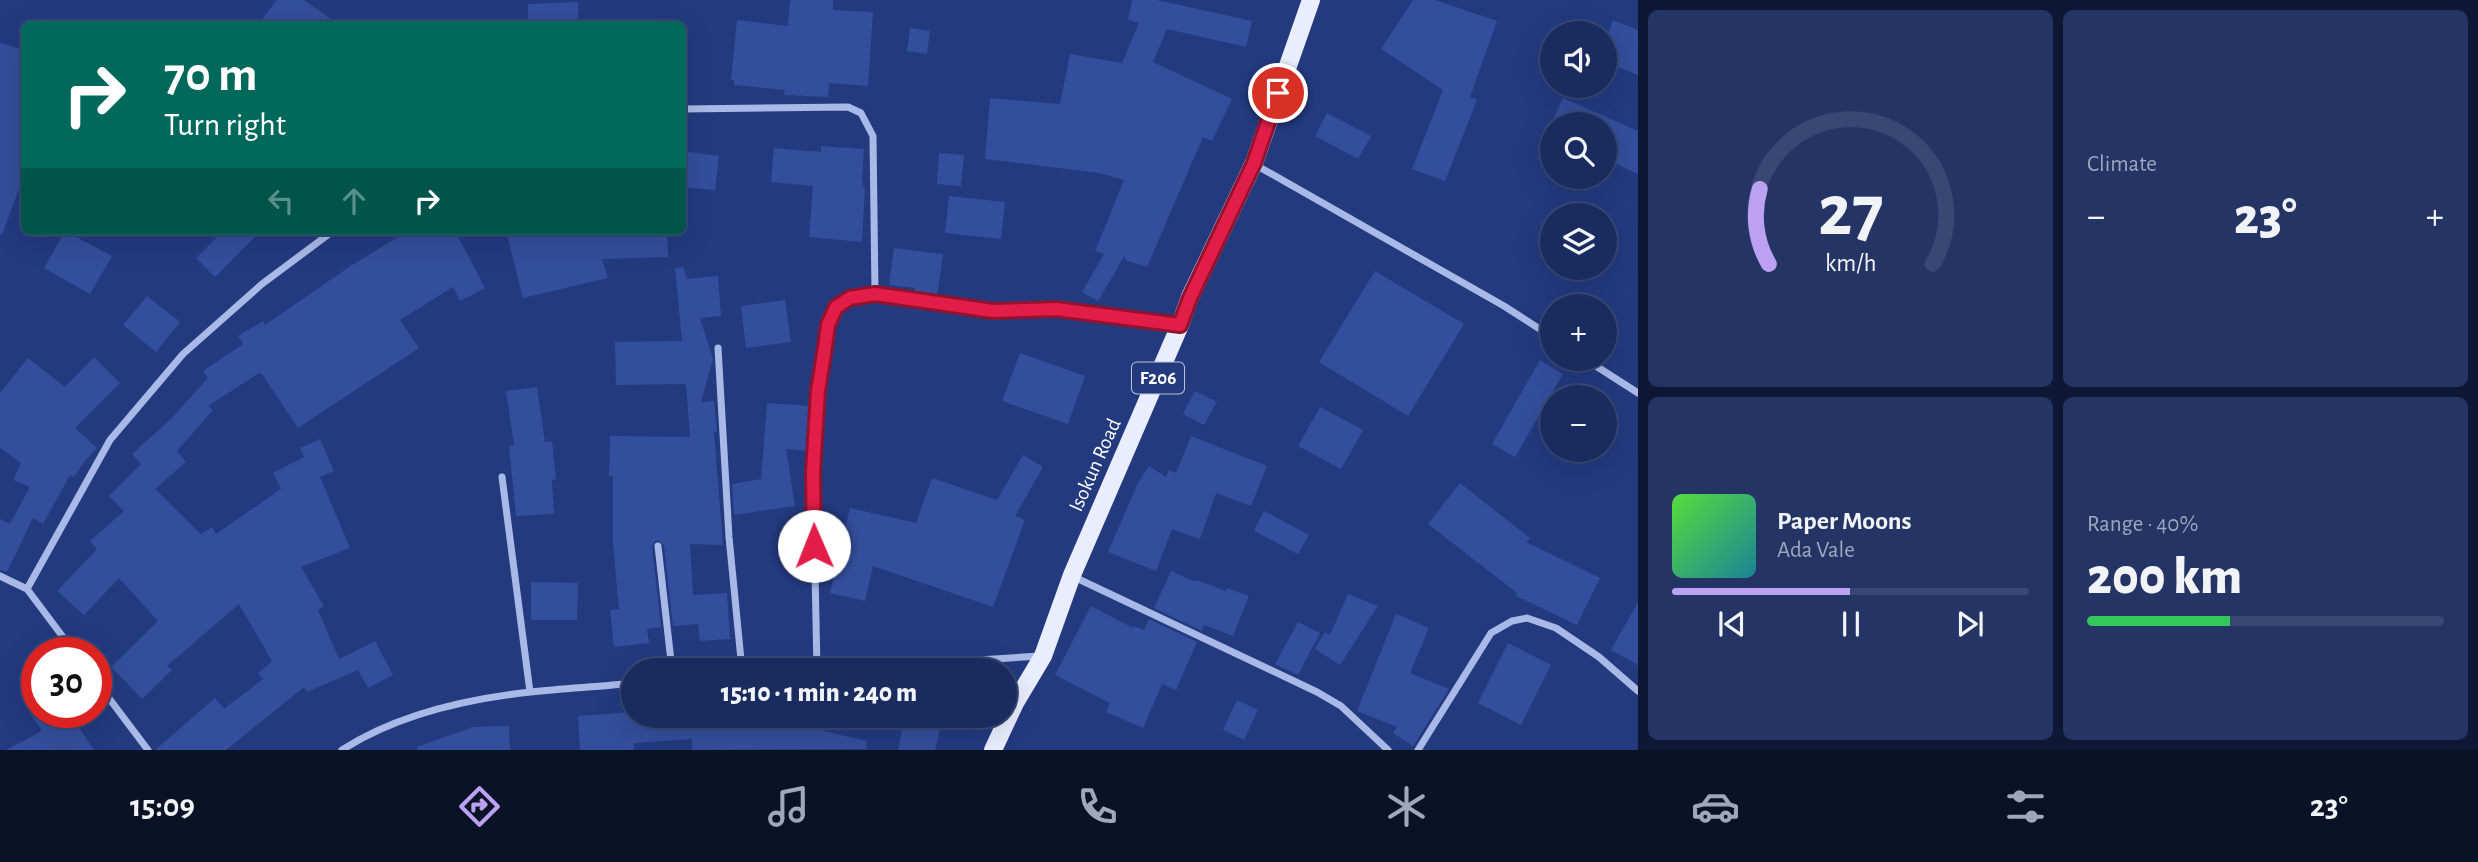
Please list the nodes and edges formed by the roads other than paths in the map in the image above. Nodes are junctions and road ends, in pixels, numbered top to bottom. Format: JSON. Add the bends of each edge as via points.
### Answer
{"nodes":[{"id":1,"x":1311,"y":0,"type":"edge"},
{"id":2,"x":686,"y":109,"type":"edge"},
{"id":3,"x":1254,"y":163,"type":"junction"},
{"id":4,"x":328,"y":235,"type":"edge"},
{"id":5,"x":875,"y":294,"type":"junction"},
{"id":6,"x":1180,"y":325,"type":"junction"},
{"id":7,"x":1540,"y":329,"type":"edge"},
{"id":8,"x":718,"y":348,"type":"dead end"},
{"id":9,"x":1604,"y":371,"type":"edge"},
{"id":10,"x":1638,"y":393,"type":"edge"},
{"id":11,"x":502,"y":477,"type":"dead end"},
{"id":12,"x":658,"y":546,"type":"dead end"},
{"id":13,"x":1072,"y":575,"type":"junction"},
{"id":14,"x":0,"y":576,"type":"edge"},
{"id":15,"x":27,"y":589,"type":"junction"},
{"id":16,"x":63,"y":637,"type":"edge"},
{"id":17,"x":1043,"y":656,"type":"junction"},
{"id":18,"x":671,"y":658,"type":"edge"},
{"id":19,"x":741,"y":658,"type":"edge"},
{"id":20,"x":817,"y":658,"type":"edge"},
{"id":21,"x":1011,"y":658,"type":"edge"},
{"id":22,"x":621,"y":684,"type":"edge"},
{"id":23,"x":1638,"y":691,"type":"edge"},
{"id":24,"x":530,"y":692,"type":"junction"},
{"id":25,"x":112,"y":702,"type":"edge"},
{"id":26,"x":148,"y":750,"type":"edge"},
{"id":27,"x":342,"y":750,"type":"edge"},
{"id":28,"x":993,"y":750,"type":"edge"},
{"id":29,"x":1388,"y":750,"type":"edge"},
{"id":30,"x":1418,"y":750,"type":"edge"}],
"edges":[{"from":1,"to":3,"type":"main road","name":"Isokun Road","number":"F206"},
{"from":2,"to":5,"type":"street","via":[[848,107],[861,113],[873,136]]},
{"from":3,"to":6,"type":"main road","name":"Isokun Road","number":"F206"},
{"from":3,"to":7,"type":"street"},
{"from":4,"to":15,"type":"street","via":[[262,284],[183,354],[134,411],[110,440]]},
{"from":5,"to":6,"type":"street","via":[[993,311],[1056,309]]},
{"from":5,"to":20,"type":"street","via":[[850,298],[836,307],[828,325],[813,472]]},
{"from":6,"to":13,"type":"main road","name":"Isokun Road","number":"F206"},
{"from":8,"to":19,"type":"street"},
{"from":9,"to":10,"type":"street"},
{"from":11,"to":24,"type":"street"},
{"from":12,"to":18,"type":"street"},
{"from":13,"to":17,"type":"main road","name":"Isokun Road","number":"F206"},
{"from":13,"to":29,"type":"street","via":[[1341,705]]},
{"from":14,"to":15,"type":"street"},
{"from":15,"to":16,"type":"street"},
{"from":17,"to":21,"type":"street"},
{"from":17,"to":28,"type":"main road","name":"Isokun Road","number":"F206"},
{"from":22,"to":24,"type":"street"},
{"from":23,"to":30,"type":"street","via":[[1556,628],[1527,618],[1512,621],[1491,633]]},
{"from":24,"to":27,"type":"street","via":[[407,717]]},
{"from":25,"to":26,"type":"street"}]}
